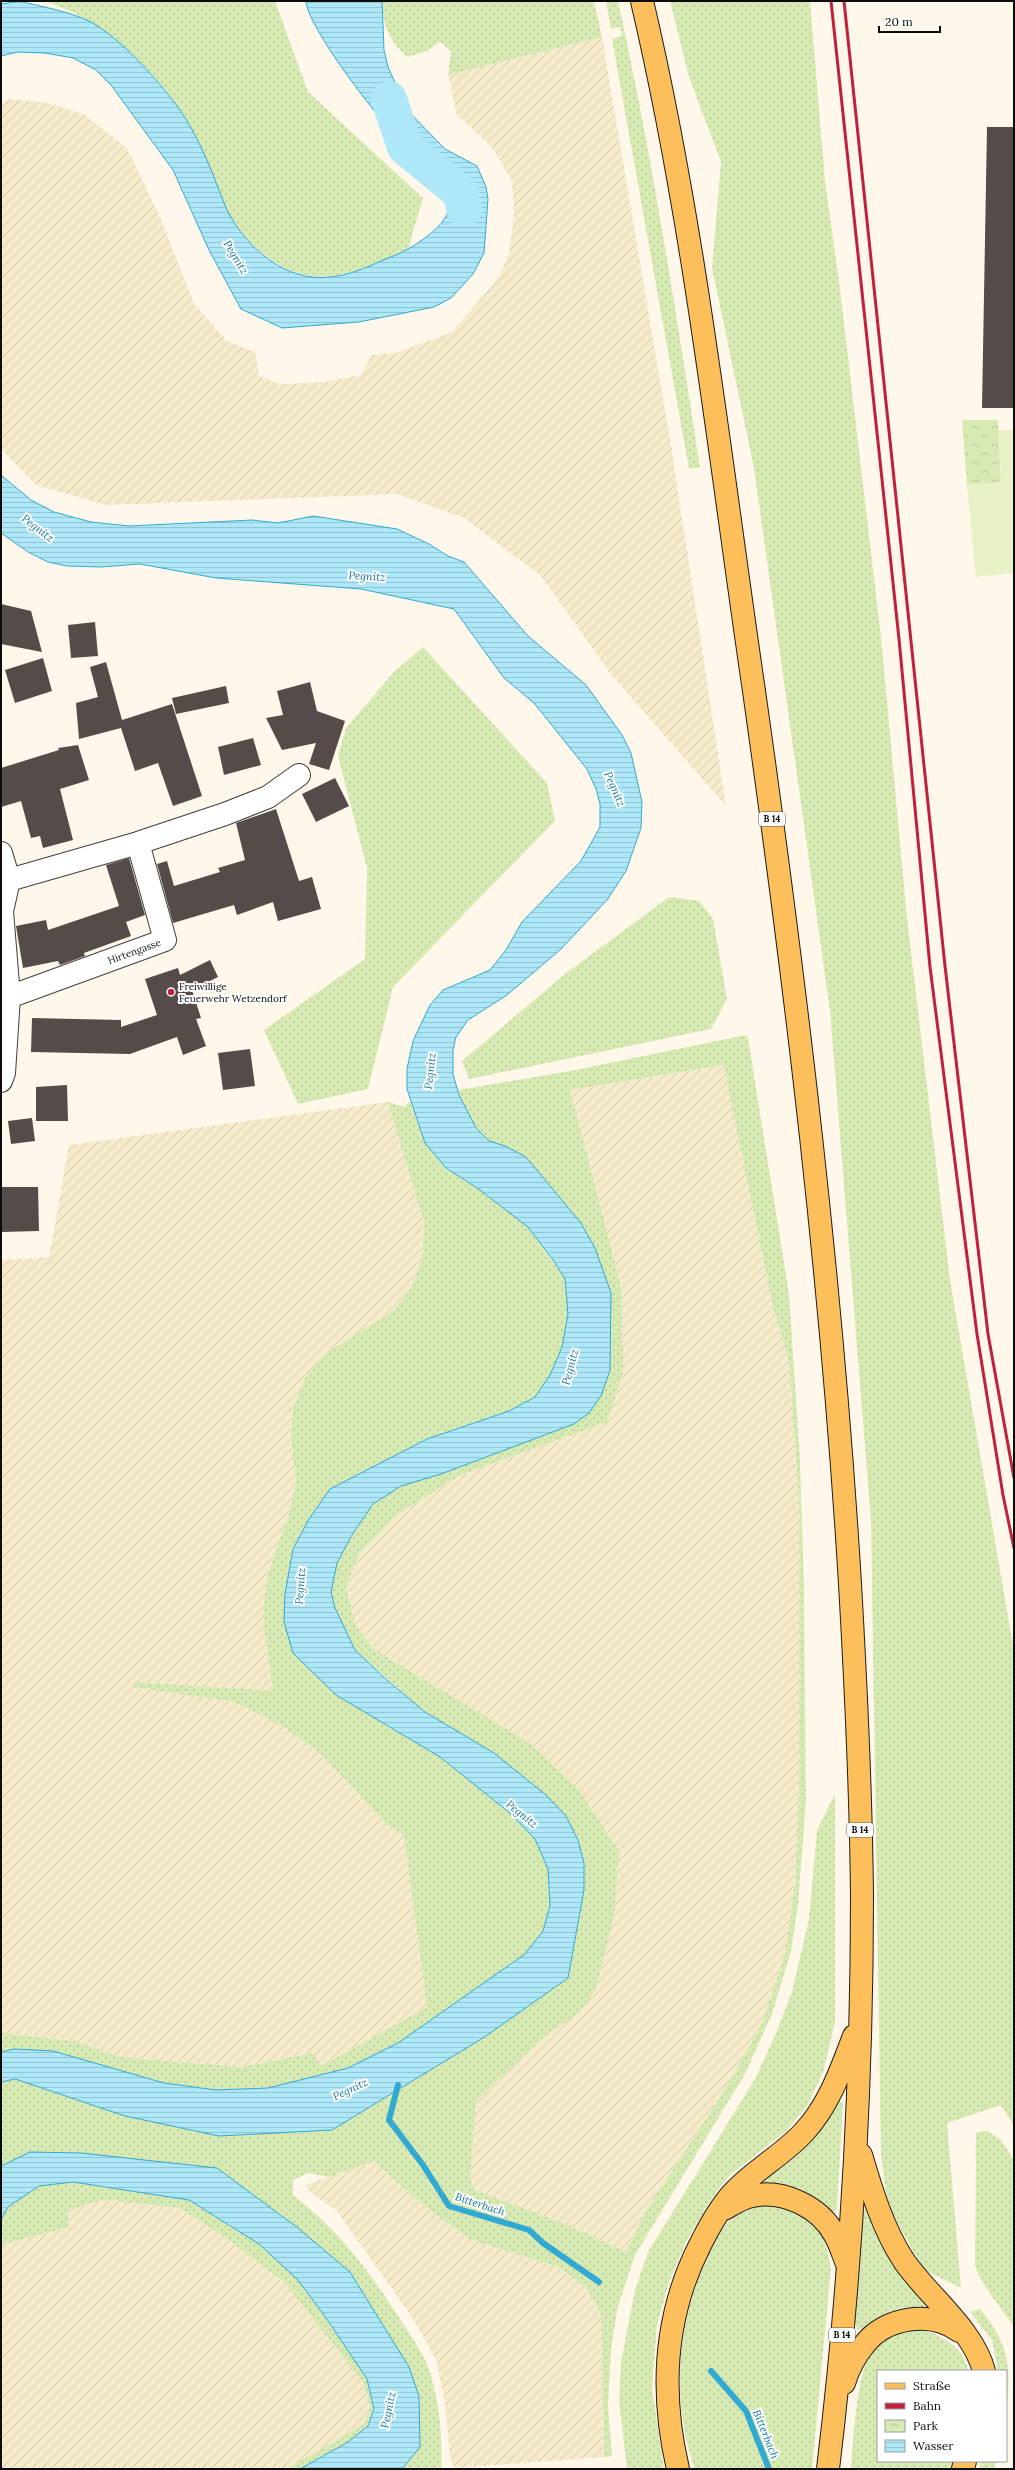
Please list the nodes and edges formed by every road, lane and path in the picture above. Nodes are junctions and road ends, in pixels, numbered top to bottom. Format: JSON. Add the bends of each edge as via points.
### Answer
{"nodes":[{"id":1,"x":642,"y":1,"type":"edge"},
{"id":2,"x":299,"y":775,"type":"dead end"},
{"id":3,"x":138,"y":843,"type":"junction"},
{"id":4,"x":1,"y":853,"type":"edge"},
{"id":5,"x":9,"y":880,"type":"junction"},
{"id":6,"x":9,"y":997,"type":"junction"},
{"id":7,"x":1,"y":1081,"type":"edge"},
{"id":8,"x":861,"y":2018,"type":"junction"},
{"id":9,"x":856,"y":2140,"type":"junction"},
{"id":10,"x":719,"y":2211,"type":"junction"},
{"id":11,"x":848,"y":2268,"type":"junction"},
{"id":12,"x":967,"y":2337,"type":"junction"},
{"id":13,"x":984,"y":2370,"type":"edge"},
{"id":14,"x":836,"y":2403,"type":"junction"},
{"id":15,"x":678,"y":2469,"type":"edge"},
{"id":16,"x":828,"y":2469,"type":"edge"}],
"edges":[{"from":1,"to":8,"type":"main road","number":"B 14","via":[[689,242],[784,904],[810,1124],[843,1468],[854,1642],[862,1885]]},
{"from":2,"to":3,"type":"street","via":[[268,797]]},
{"from":3,"to":5,"type":"street"},
{"from":3,"to":6,"type":"street","name":"Hirtengasse","via":[[165,940]]},
{"from":4,"to":5,"type":"street"},
{"from":5,"to":6,"type":"street","via":[[2,911]]},
{"from":6,"to":7,"type":"street","via":[[4,1073]]},
{"from":8,"to":9,"type":"main road","number":"B 14"},
{"from":8,"to":10,"type":"main road","via":[[840,2074],[818,2115],[804,2133],[744,2181]]},
{"from":9,"to":11,"type":"main road","number":"B 14"},
{"from":9,"to":12,"type":"main road","via":[[873,2197],[893,2242],[919,2280]]},
{"from":10,"to":11,"type":"main road","via":[[746,2198],[762,2195],[776,2195],[804,2204],[820,2217],[834,2234]]},
{"from":10,"to":15,"type":"main road","via":[[686,2277],[678,2300],[668,2348],[667,2410]]},
{"from":11,"to":14,"type":"main road","number":"B 14"},
{"from":12,"to":13,"type":"main road","via":[[974,2346]]},
{"from":12,"to":14,"type":"main road","via":[[954,2328],[923,2318],[891,2324],[876,2332],[864,2344],[855,2357]]},
{"from":14,"to":16,"type":"main road","number":"B 14"}]}
